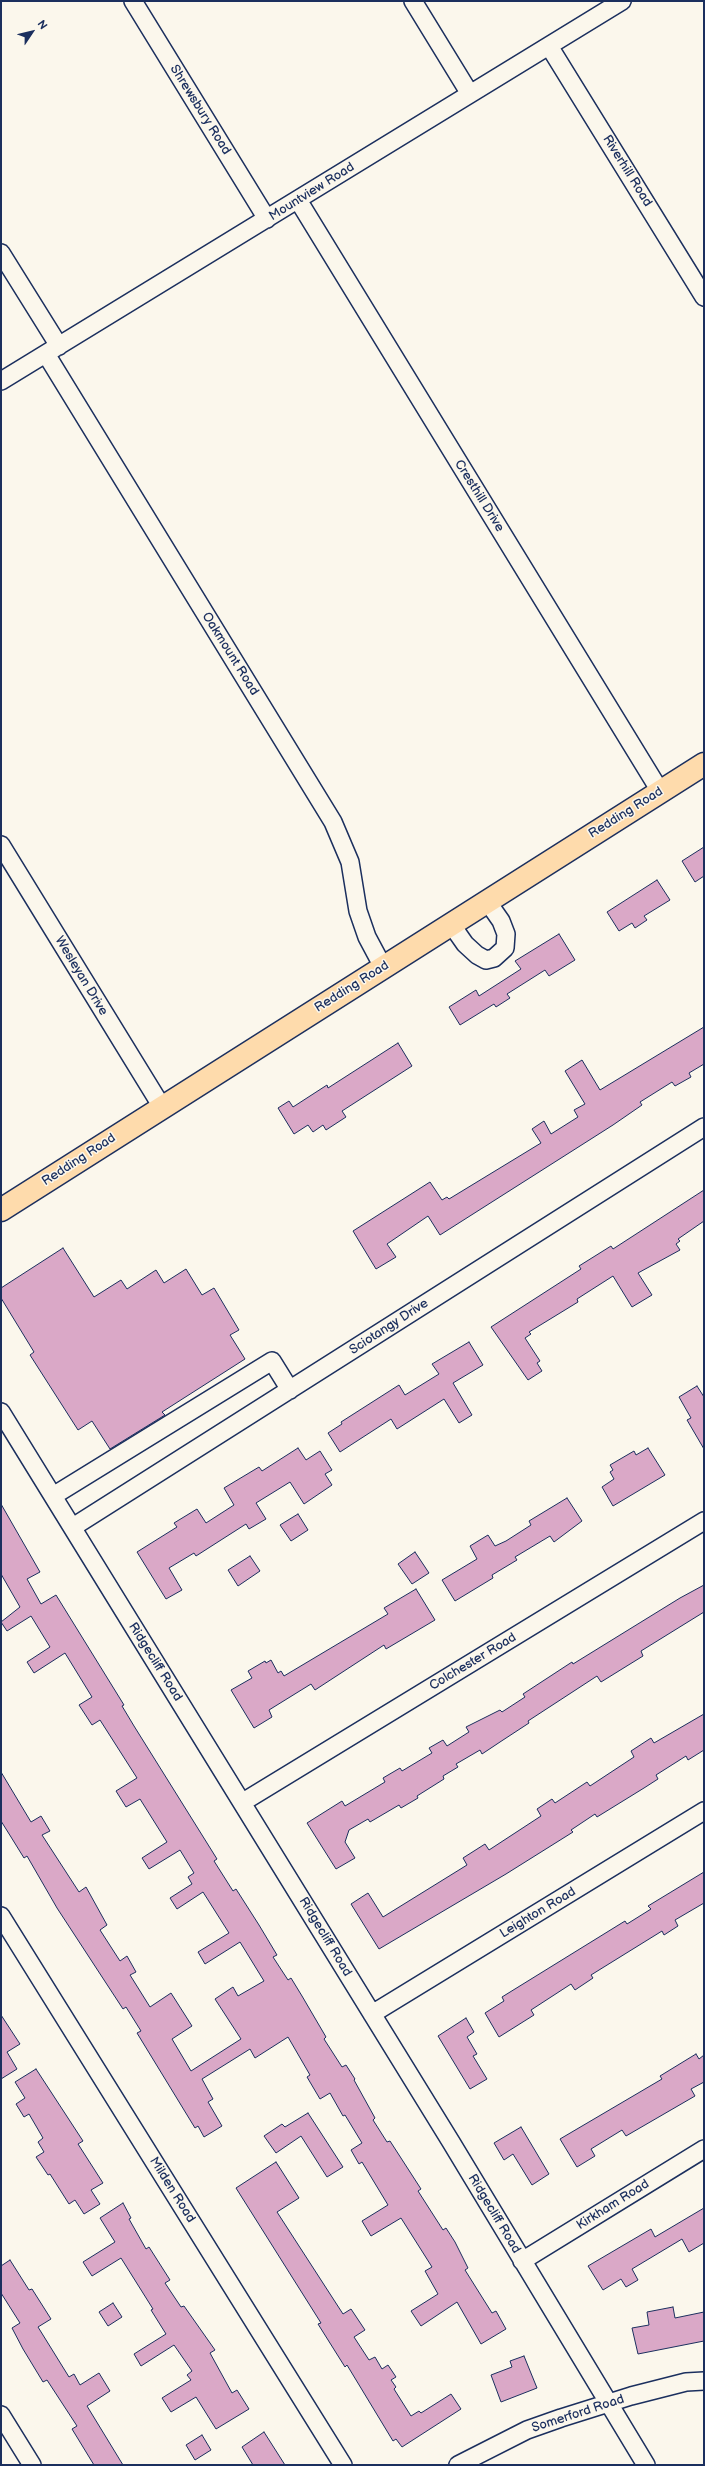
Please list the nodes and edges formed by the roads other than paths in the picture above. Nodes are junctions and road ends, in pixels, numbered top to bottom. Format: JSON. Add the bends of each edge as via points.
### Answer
{"nodes":[{"id":1,"x":133,"y":1,"type":"edge"},
{"id":2,"x":413,"y":1,"type":"edge"},
{"id":3,"x":622,"y":1,"type":"edge"},
{"id":4,"x":549,"y":46,"type":"junction"},
{"id":5,"x":470,"y":94,"type":"junction"},
{"id":6,"x":298,"y":200,"type":"junction"},
{"id":7,"x":268,"y":219,"type":"junction"},
{"id":8,"x":1,"y":253,"type":"edge"},
{"id":9,"x":704,"y":297,"type":"edge"},
{"id":10,"x":52,"y":350,"type":"junction"},
{"id":11,"x":1,"y":381,"type":"edge"},
{"id":12,"x":704,"y":764,"type":"edge"},
{"id":13,"x":660,"y":791,"type":"junction"},
{"id":14,"x":1,"y":845,"type":"edge"},
{"id":15,"x":487,"y":901,"type":"junction"},
{"id":16,"x":451,"y":924,"type":"junction"},
{"id":17,"x":383,"y":967,"type":"junction"},
{"id":18,"x":162,"y":1107,"type":"junction"},
{"id":19,"x":704,"y":1127,"type":"edge"},
{"id":20,"x":1,"y":1210,"type":"edge"},
{"id":21,"x":290,"y":1390,"type":"junction"},
{"id":22,"x":1,"y":1412,"type":"edge"},
{"id":23,"x":54,"y":1496,"type":"junction"},
{"id":24,"x":704,"y":1521,"type":"edge"},
{"id":25,"x":73,"y":1527,"type":"junction"},
{"id":26,"x":243,"y":1802,"type":"junction"},
{"id":27,"x":704,"y":1811,"type":"edge"},
{"id":28,"x":1,"y":1916,"type":"edge"},
{"id":29,"x":372,"y":2014,"type":"junction"},
{"id":30,"x":704,"y":2149,"type":"edge"},
{"id":31,"x":522,"y":2261,"type":"junction"},
{"id":32,"x":704,"y":2381,"type":"edge"},
{"id":33,"x":608,"y":2404,"type":"junction"},
{"id":34,"x":1,"y":2415,"type":"edge"},
{"id":35,"x":32,"y":2465,"type":"edge"},
{"id":36,"x":343,"y":2465,"type":"edge"},
{"id":37,"x":458,"y":2465,"type":"edge"},
{"id":38,"x":646,"y":2465,"type":"edge"}],
"edges":[{"from":1,"to":7,"type":"street","name":"Shrewsbury Road"},
{"from":2,"to":5,"type":"street"},
{"from":3,"to":4,"type":"street","name":"Mountview Road"},
{"from":4,"to":5,"type":"street","name":"Mountview Road"},
{"from":4,"to":9,"type":"street","name":"Riverhill Road"},
{"from":5,"to":6,"type":"street","name":"Mountview Road"},
{"from":6,"to":7,"type":"street","name":"Mountview Road"},
{"from":6,"to":13,"type":"street","name":"Cresthill Drive"},
{"from":7,"to":10,"type":"street","name":"Mountview Road"},
{"from":8,"to":10,"type":"street","name":"Oakmount Road"},
{"from":10,"to":11,"type":"street","name":"Mountview Road"},
{"from":10,"to":17,"type":"street","name":"Oakmount Road","via":[[334,822],[350,862],[358,911],[367,937]]},
{"from":12,"to":13,"type":"main road","name":"Redding Road"},
{"from":13,"to":15,"type":"main road","name":"Redding Road"},
{"from":14,"to":18,"type":"street","name":"Wesleyan Drive"},
{"from":15,"to":16,"type":"main road","name":"Redding Road"},
{"from":15,"to":16,"type":"street","via":[[501,921],[506,934],[505,948],[494,958],[486,960],[478,955],[465,944]]},
{"from":16,"to":17,"type":"main road","name":"Redding Road"},
{"from":17,"to":18,"type":"main road","name":"Redding Road"},
{"from":18,"to":20,"type":"main road","name":"Redding Road"},
{"from":19,"to":21,"type":"street","name":"Sciotangy Drive"},
{"from":21,"to":23,"type":"street","via":[[272,1361]]},
{"from":21,"to":25,"type":"street","name":"Sciotangy Drive"},
{"from":22,"to":23,"type":"street","name":"Ridgecliff Road"},
{"from":23,"to":25,"type":"street","name":"Ridgecliff Road"},
{"from":24,"to":26,"type":"street","name":"Colchester Road"},
{"from":25,"to":26,"type":"street","name":"Ridgecliff Road"},
{"from":26,"to":29,"type":"street","name":"Ridgecliff Road"},
{"from":27,"to":29,"type":"street","name":"Leighton Road"},
{"from":28,"to":36,"type":"street","name":"Milden Road"},
{"from":29,"to":31,"type":"street","name":"Ridgecliff Road"},
{"from":30,"to":31,"type":"street","name":"Kirkham Road"},
{"from":31,"to":33,"type":"street","name":"Ridgecliff Road"},
{"from":32,"to":33,"type":"street","name":"Somerford Road","via":[[686,2382]]},
{"from":33,"to":37,"type":"street","name":"Somerford Road","via":[[527,2430]]},
{"from":33,"to":38,"type":"street","name":"Ridgecliff Road"},
{"from":34,"to":35,"type":"street"}]}
